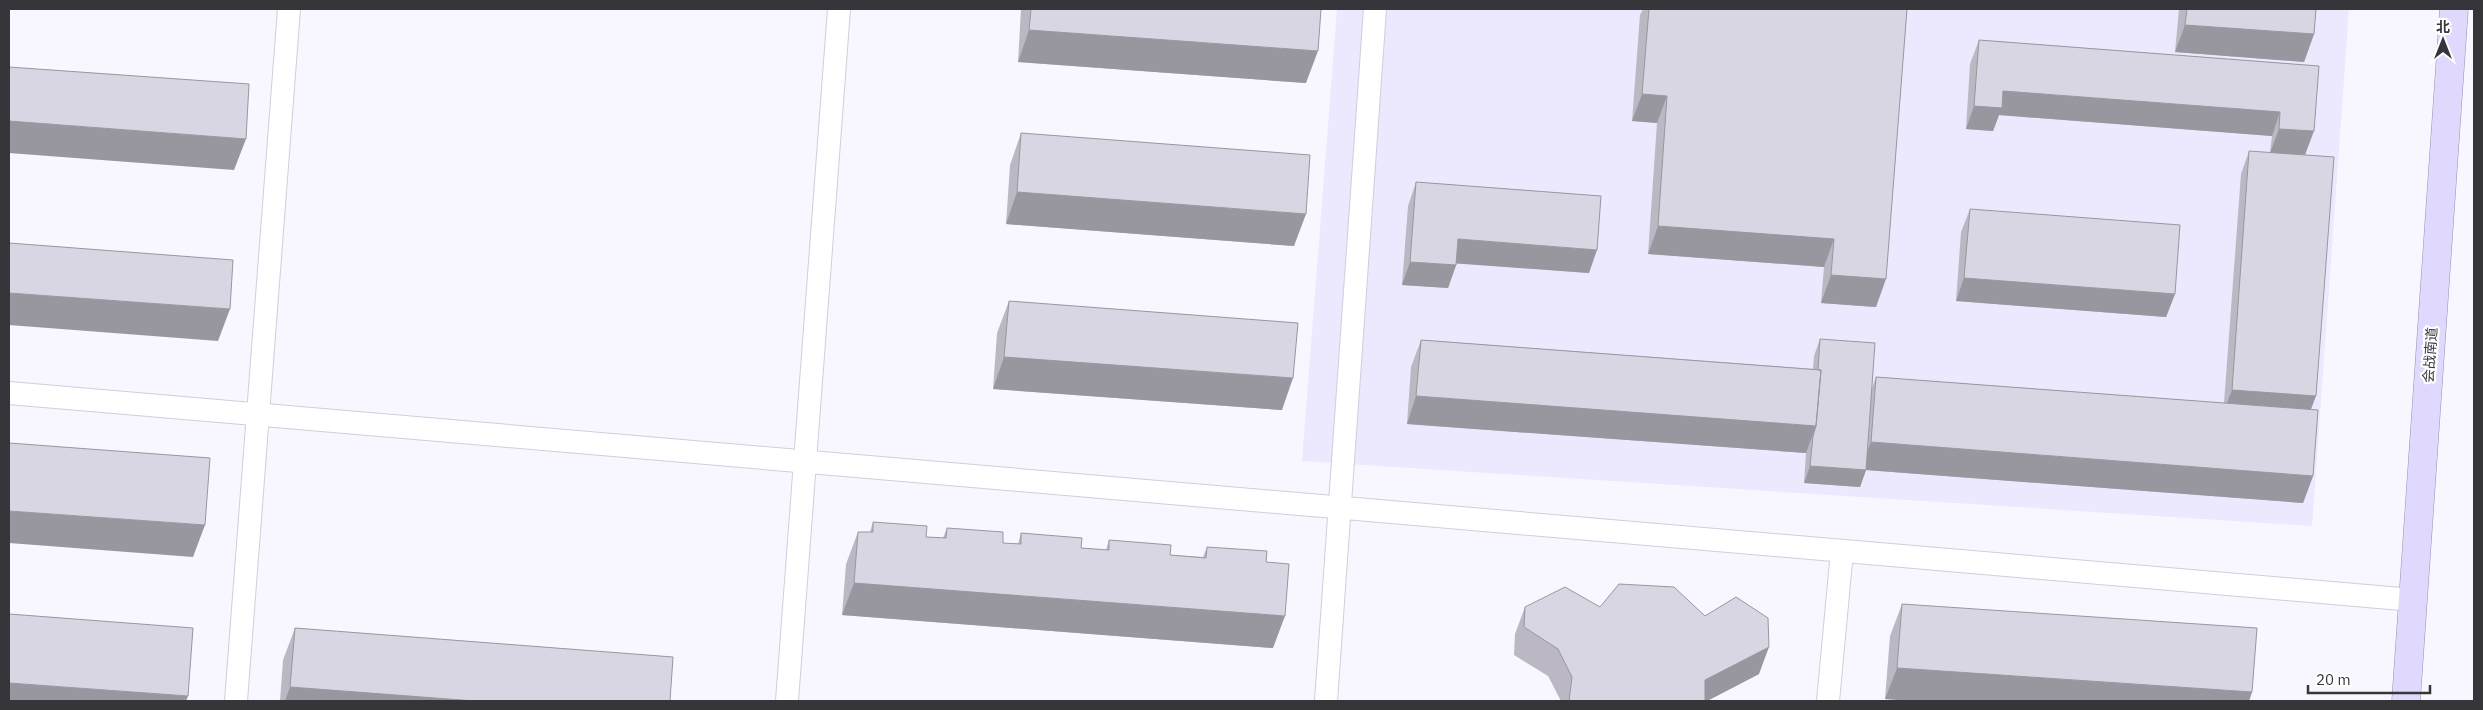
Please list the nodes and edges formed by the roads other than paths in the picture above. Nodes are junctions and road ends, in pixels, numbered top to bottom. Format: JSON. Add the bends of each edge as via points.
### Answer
{"nodes":[{"id":1,"x":289,"y":9,"type":"edge"},
{"id":2,"x":839,"y":9,"type":"edge"},
{"id":3,"x":1375,"y":9,"type":"edge"},
{"id":4,"x":2454,"y":9,"type":"edge"},
{"id":5,"x":9,"y":393,"type":"edge"},
{"id":6,"x":258,"y":414,"type":"junction"},
{"id":7,"x":805,"y":462,"type":"junction"},
{"id":8,"x":1340,"y":508,"type":"junction"},
{"id":9,"x":1842,"y":551,"type":"junction"},
{"id":10,"x":2413,"y":600,"type":"junction"},
{"id":11,"x":236,"y":701,"type":"edge"},
{"id":12,"x":787,"y":701,"type":"edge"},
{"id":13,"x":1326,"y":701,"type":"edge"},
{"id":14,"x":1828,"y":701,"type":"edge"},
{"id":15,"x":2406,"y":701,"type":"edge"}],
"edges":[{"from":1,"to":6,"type":"lane"},
{"from":2,"to":7,"type":"lane"},
{"from":3,"to":8,"type":"lane"},
{"from":4,"to":10,"type":"main road","name":"会战南道"},
{"from":5,"to":6,"type":"lane"},
{"from":6,"to":7,"type":"lane"},
{"from":6,"to":11,"type":"lane"},
{"from":7,"to":8,"type":"lane"},
{"from":7,"to":12,"type":"lane"},
{"from":8,"to":9,"type":"lane"},
{"from":8,"to":13,"type":"lane"},
{"from":9,"to":10,"type":"lane"},
{"from":9,"to":14,"type":"lane"},
{"from":10,"to":15,"type":"main road","name":"会战南道"}]}
